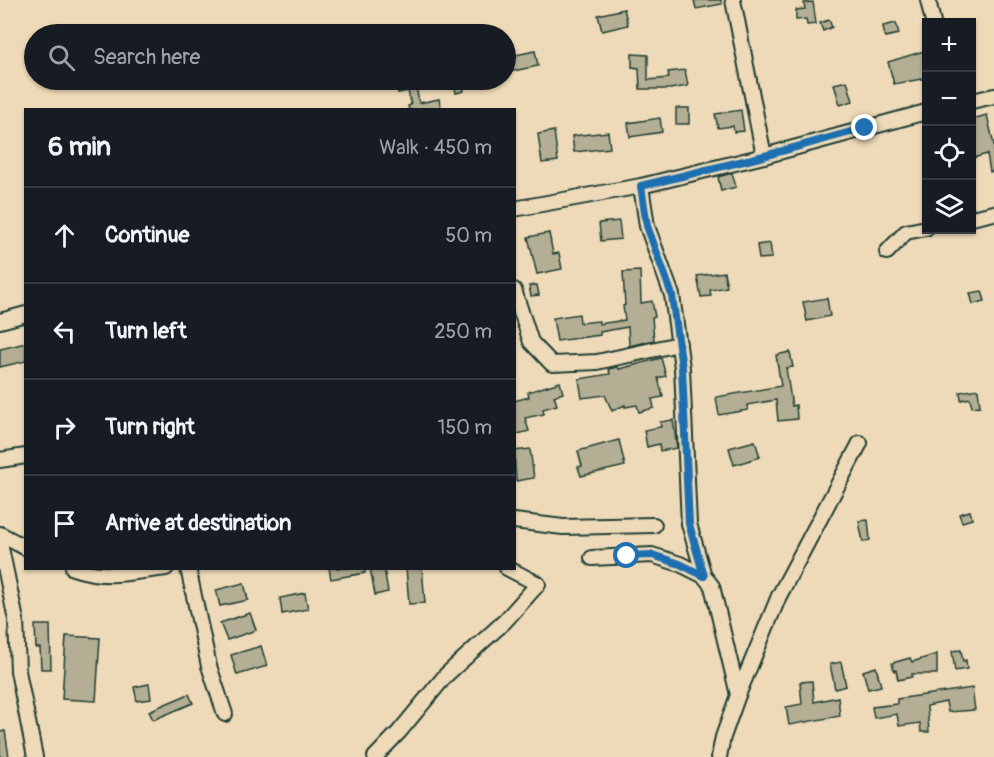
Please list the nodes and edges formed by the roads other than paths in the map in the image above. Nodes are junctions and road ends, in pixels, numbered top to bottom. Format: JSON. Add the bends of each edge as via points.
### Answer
{"nodes":[{"id":1,"x":733,"y":0,"type":"edge"},
{"id":2,"x":928,"y":0,"type":"edge"},
{"id":3,"x":932,"y":18,"type":"edge"},
{"id":4,"x":994,"y":96,"type":"edge"},
{"id":5,"x":976,"y":100,"type":"edge"},
{"id":6,"x":922,"y":113,"type":"edge"},
{"id":7,"x":764,"y":156,"type":"junction"},
{"id":8,"x":641,"y":186,"type":"junction"},
{"id":9,"x":516,"y":209,"type":"edge"},
{"id":10,"x":994,"y":213,"type":"edge"},
{"id":11,"x":976,"y":217,"type":"edge"},
{"id":12,"x":922,"y":229,"type":"edge"},
{"id":13,"x":887,"y":252,"type":"dead end"},
{"id":14,"x":516,"y":296,"type":"edge"},
{"id":15,"x":24,"y":315,"type":"edge"},
{"id":16,"x":0,"y":321,"type":"edge"},
{"id":17,"x":679,"y":344,"type":"junction"},
{"id":18,"x":860,"y":443,"type":"dead end"},
{"id":19,"x":24,"y":456,"type":"edge"},
{"id":20,"x":0,"y":460,"type":"edge"},
{"id":21,"x":516,"y":520,"type":"edge"},
{"id":22,"x":654,"y":525,"type":"dead end"},
{"id":23,"x":0,"y":534,"type":"edge"},
{"id":24,"x":0,"y":543,"type":"edge"},
{"id":25,"x":24,"y":547,"type":"edge"},
{"id":26,"x":591,"y":558,"type":"dead end"},
{"id":27,"x":84,"y":570,"type":"edge"},
{"id":28,"x":155,"y":570,"type":"edge"},
{"id":29,"x":188,"y":570,"type":"edge"},
{"id":30,"x":511,"y":570,"type":"edge"},
{"id":31,"x":704,"y":576,"type":"junction"},
{"id":32,"x":738,"y":695,"type":"junction"},
{"id":33,"x":225,"y":714,"type":"dead end"},
{"id":34,"x":36,"y":757,"type":"edge"},
{"id":35,"x":375,"y":757,"type":"edge"},
{"id":36,"x":719,"y":757,"type":"edge"}],
"edges":[{"from":1,"to":7,"type":"street"},
{"from":2,"to":3,"type":"street"},
{"from":4,"to":5,"type":"street"},
{"from":6,"to":7,"type":"street"},
{"from":7,"to":8,"type":"street"},
{"from":8,"to":9,"type":"street"},
{"from":8,"to":17,"type":"street","via":[[647,226],[672,295]]},
{"from":10,"to":11,"type":"street"},
{"from":12,"to":13,"type":"street","via":[[906,232]]},
{"from":14,"to":17,"type":"street","via":[[531,342],[552,364],[597,362]]},
{"from":15,"to":16,"type":"street"},
{"from":17,"to":31,"type":"street","via":[[689,524]]},
{"from":18,"to":32,"type":"street","via":[[779,596]]},
{"from":19,"to":20,"type":"street"},
{"from":21,"to":22,"type":"street","via":[[563,527]]},
{"from":23,"to":25,"type":"street"},
{"from":24,"to":34,"type":"street","via":[[16,620],[18,671]]},
{"from":26,"to":31,"type":"street","via":[[652,555]]},
{"from":27,"to":28,"type":"street","via":[[112,575]]},
{"from":29,"to":33,"type":"street","via":[[209,666]]},
{"from":30,"to":35,"type":"street","via":[[538,584],[505,621],[446,675]]},
{"from":31,"to":32,"type":"street","via":[[712,586]]},
{"from":32,"to":36,"type":"street"}]}
